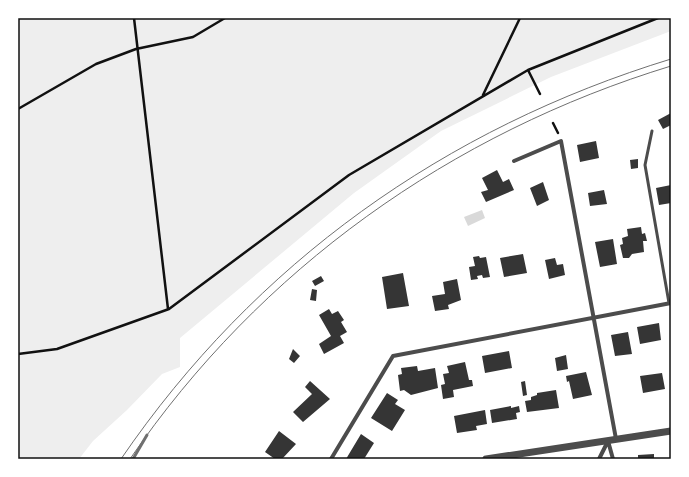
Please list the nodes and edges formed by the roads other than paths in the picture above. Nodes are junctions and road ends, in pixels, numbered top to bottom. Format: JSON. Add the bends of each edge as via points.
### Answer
{"nodes":[{"id":1,"x":652,"y":131,"type":"dead end"},
{"id":2,"x":514,"y":161,"type":"dead end"},
{"id":3,"x":670,"y":303,"type":"edge"},
{"id":4,"x":594,"y":317,"type":"junction"},
{"id":5,"x":671,"y":431,"type":"edge"},
{"id":6,"x":616,"y":439,"type":"junction"},
{"id":7,"x":608,"y":441,"type":"junction"},
{"id":8,"x":330,"y":459,"type":"edge"},
{"id":9,"x":486,"y":459,"type":"edge"},
{"id":10,"x":599,"y":459,"type":"edge"},
{"id":11,"x":613,"y":459,"type":"edge"}],
"edges":[{"from":1,"to":3,"type":"lane","via":[[645,165]]},
{"from":2,"to":4,"type":"street","via":[[561,141]]},
{"from":3,"to":4,"type":"street"},
{"from":4,"to":6,"type":"street"},
{"from":4,"to":8,"type":"street","via":[[393,356]]},
{"from":5,"to":6,"type":"street"},
{"from":6,"to":7,"type":"street"},
{"from":7,"to":9,"type":"street"},
{"from":7,"to":10,"type":"street"},
{"from":7,"to":11,"type":"street"}]}
